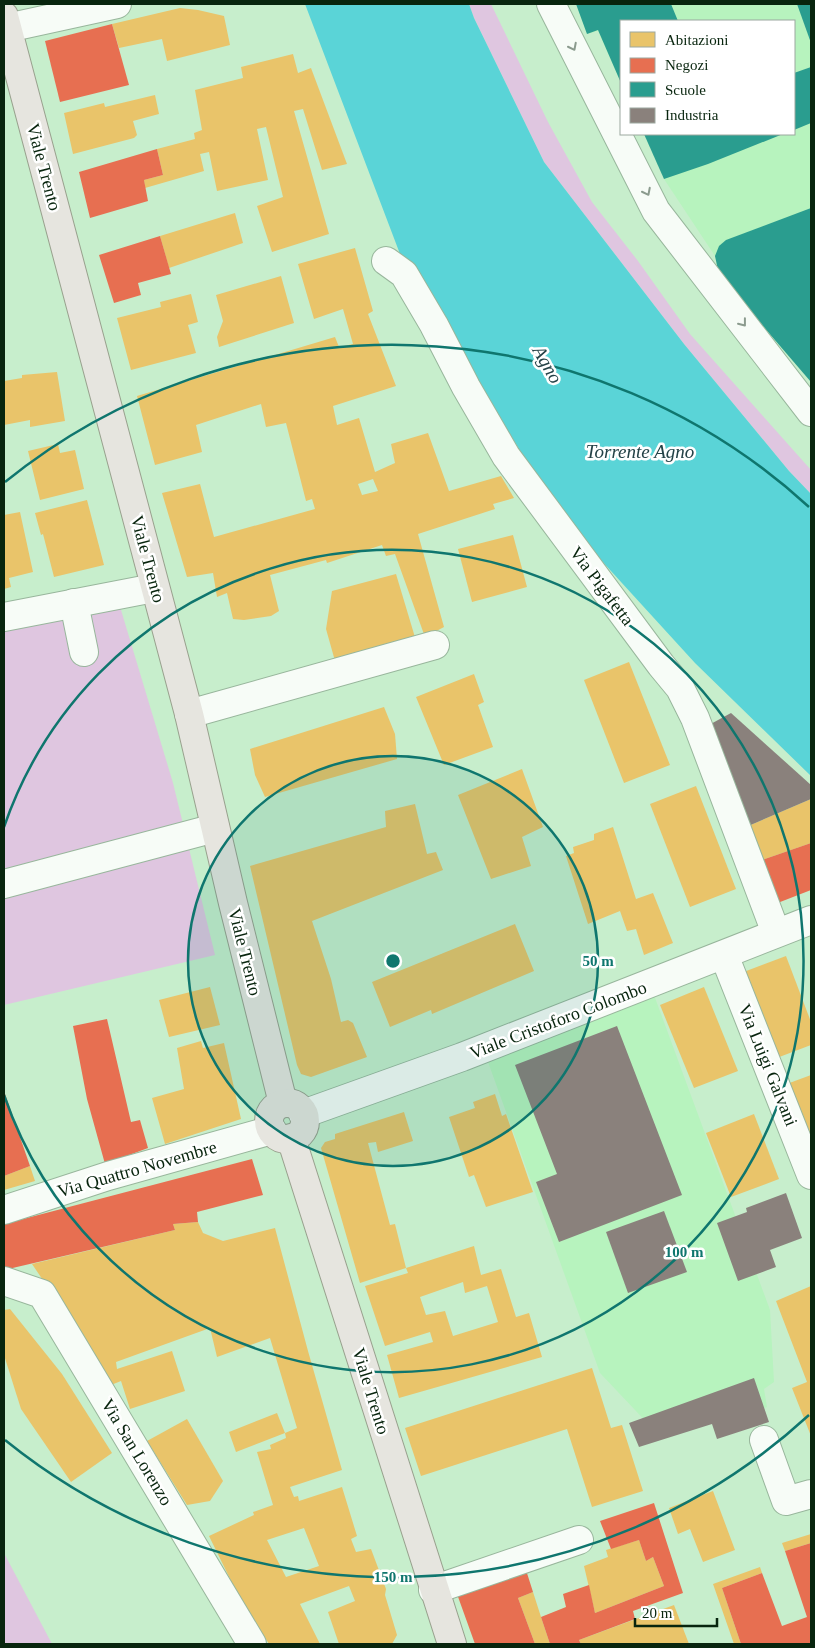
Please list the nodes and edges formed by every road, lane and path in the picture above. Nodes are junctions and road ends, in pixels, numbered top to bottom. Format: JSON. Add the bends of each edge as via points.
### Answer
{"nodes":[{"id":1,"x":117,"y":4,"type":"edge"},
{"id":2,"x":551,"y":4,"type":"edge"},
{"id":3,"x":5,"y":22,"type":"edge"},
{"id":4,"x":386,"y":261,"type":"dead end"},
{"id":5,"x":811,"y":412,"type":"edge"},
{"id":6,"x":154,"y":588,"type":"junction"},
{"id":7,"x":74,"y":603,"type":"junction"},
{"id":8,"x":4,"y":617,"type":"edge"},
{"id":9,"x":435,"y":645,"type":"dead end"},
{"id":10,"x":84,"y":652,"type":"dead end"},
{"id":11,"x":189,"y":714,"type":"junction"},
{"id":12,"x":215,"y":828,"type":"junction"},
{"id":13,"x":4,"y":884,"type":"edge"},
{"id":14,"x":811,"y":920,"type":"edge"},
{"id":15,"x":776,"y":933,"type":"junction"},
{"id":16,"x":724,"y":955,"type":"junction"},
{"id":17,"x":287,"y":1121,"type":"junction"},
{"id":18,"x":811,"y":1175,"type":"edge"},
{"id":19,"x":4,"y":1210,"type":"edge"},
{"id":20,"x":4,"y":1281,"type":"edge"},
{"id":21,"x":764,"y":1440,"type":"dead end"},
{"id":22,"x":811,"y":1494,"type":"edge"},
{"id":23,"x":579,"y":1540,"type":"dead end"},
{"id":24,"x":433,"y":1590,"type":"junction"},
{"id":25,"x":252,"y":1644,"type":"edge"},
{"id":26,"x":452,"y":1644,"type":"edge"}],
"edges":[{"from":1,"to":3,"type":"street"},
{"from":2,"to":5,"type":"street","one_way":true,"via":[[656,211]]},
{"from":3,"to":6,"type":"main road","name":"Viale Trento","via":[[122,455]]},
{"from":4,"to":15,"type":"street","name":"Via Pigafetta","via":[[404,274],[506,456],[680,688],[695,718]]},
{"from":6,"to":7,"type":"street"},
{"from":6,"to":11,"type":"main road","name":"Viale Trento"},
{"from":7,"to":8,"type":"street"},
{"from":7,"to":10,"type":"street"},
{"from":9,"to":11,"type":"street"},
{"from":11,"to":12,"type":"main road","name":"Viale Trento"},
{"from":12,"to":13,"type":"street"},
{"from":12,"to":17,"type":"main road","name":"Viale Trento"},
{"from":14,"to":15,"type":"street","name":"Viale Cristoforo Colombo"},
{"from":15,"to":16,"type":"street","name":"Viale Cristoforo Colombo"},
{"from":16,"to":17,"type":"street","name":"Viale Cristoforo Colombo"},
{"from":16,"to":18,"type":"street","name":"Via Luigi Galvani"},
{"from":17,"to":19,"type":"street","name":"Via Quattro Novembre"},
{"from":17,"to":24,"type":"main road","name":"Viale Trento"},
{"from":20,"to":25,"type":"street","name":"Via San Lorenzo","via":[[42,1294]]},
{"from":21,"to":22,"type":"street","via":[[786,1501]]},
{"from":23,"to":24,"type":"street"},
{"from":24,"to":26,"type":"main road","name":"Viale Trento"}]}
